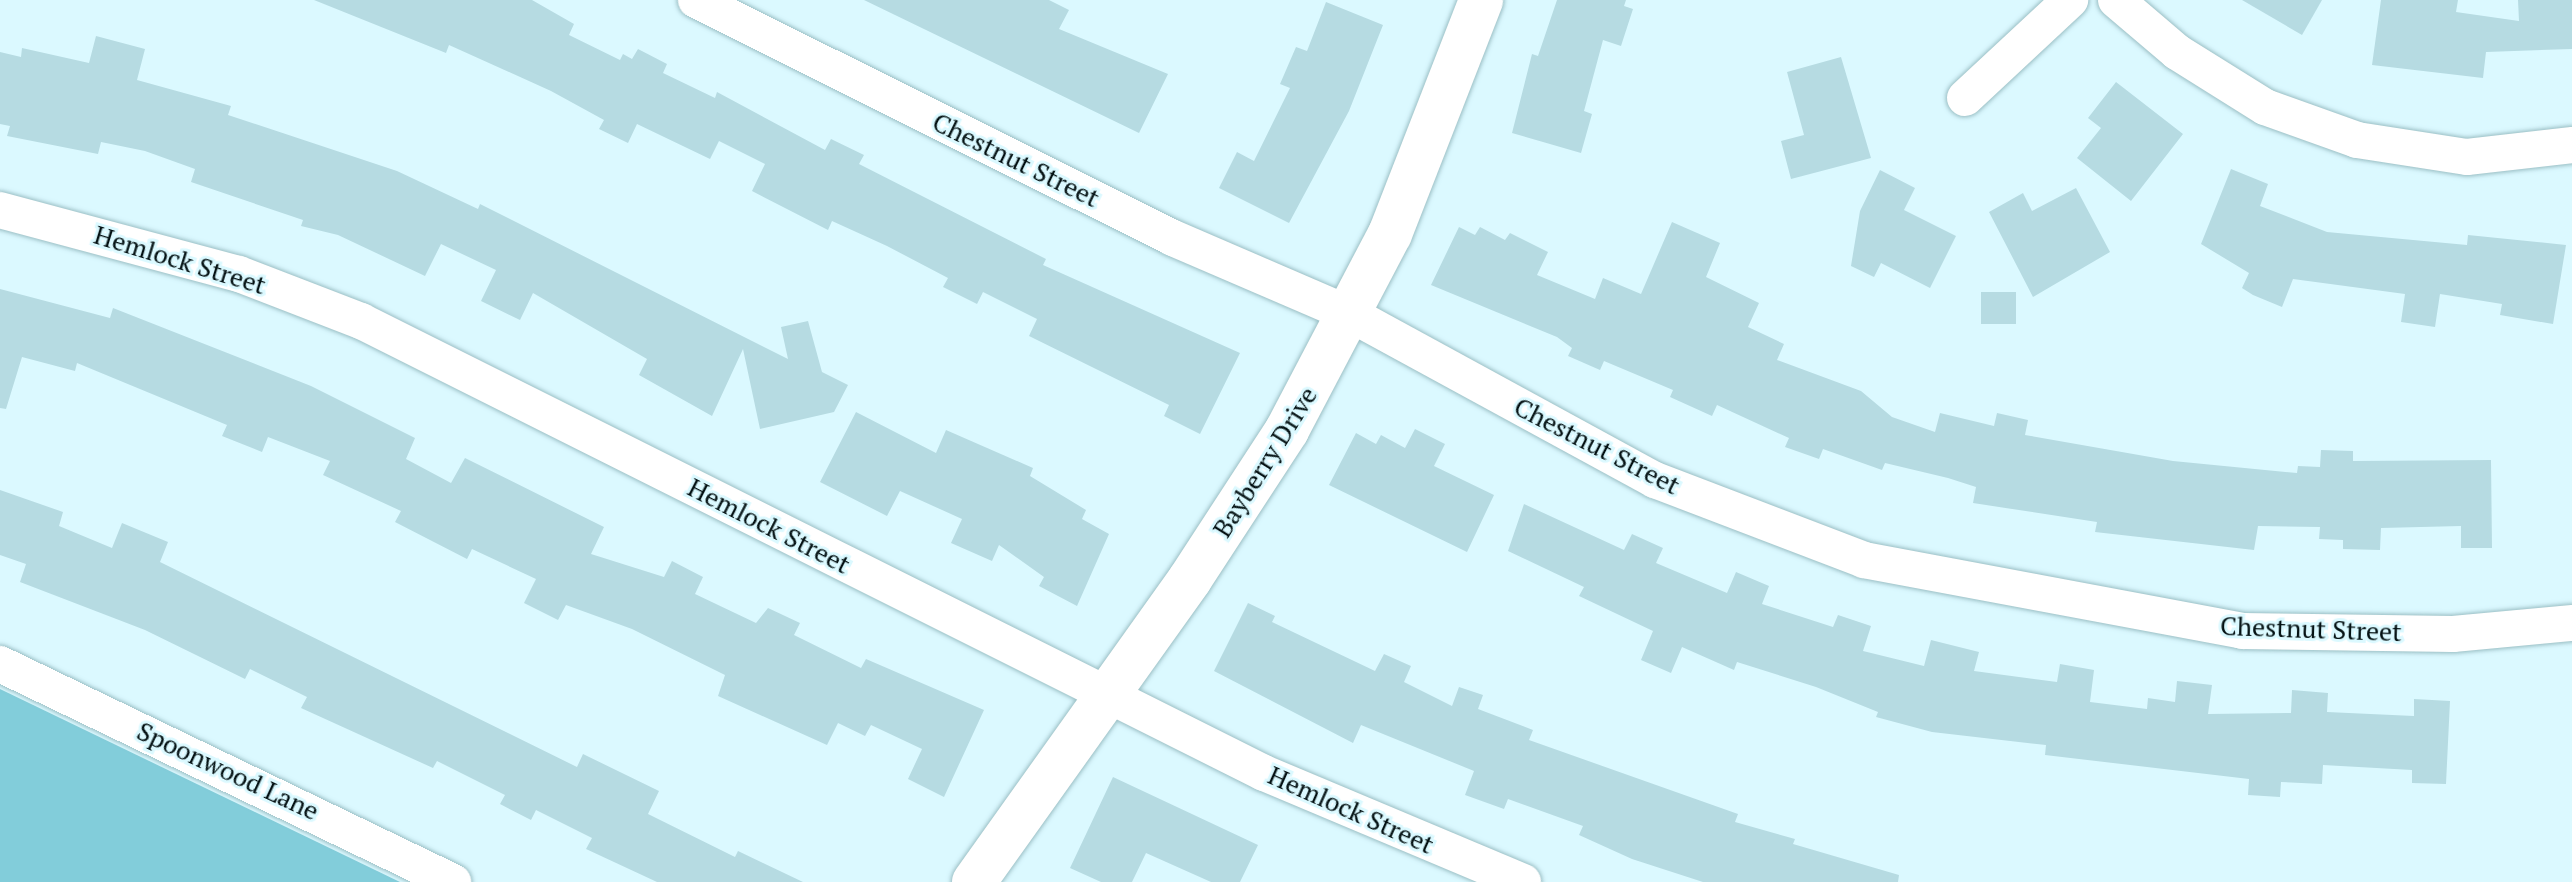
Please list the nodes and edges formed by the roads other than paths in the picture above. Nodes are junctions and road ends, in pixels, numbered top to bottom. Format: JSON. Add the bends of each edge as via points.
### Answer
{"nodes":[{"id":1,"x":696,"y":0,"type":"edge"},
{"id":2,"x":1481,"y":0,"type":"edge"},
{"id":3,"x":2070,"y":0,"type":"edge"},
{"id":4,"x":2116,"y":0,"type":"edge"},
{"id":5,"x":1965,"y":98,"type":"dead end"},
{"id":6,"x":2572,"y":145,"type":"edge"},
{"id":7,"x":0,"y":210,"type":"edge"},
{"id":8,"x":1352,"y":315,"type":"junction"},
{"id":9,"x":2572,"y":623,"type":"edge"},
{"id":10,"x":0,"y":664,"type":"edge"},
{"id":11,"x":1107,"y":695,"type":"junction"},
{"id":12,"x":453,"y":882,"type":"edge"},
{"id":13,"x":974,"y":882,"type":"edge"},
{"id":14,"x":1523,"y":882,"type":"edge"}],
"edges":[{"from":1,"to":8,"type":"street","name":"Chestnut Street","via":[[1173,238]]},
{"from":2,"to":8,"type":"street","name":"Bayberry Drive","via":[[1438,122]]},
{"from":3,"to":5,"type":"street"},
{"from":4,"to":6,"type":"street","via":[[2177,52],[2265,107],[2357,140],[2467,157]]},
{"from":7,"to":11,"type":"street","name":"Hemlock Street","via":[[239,274],[361,321]]},
{"from":8,"to":9,"type":"street","name":"Chestnut Street","via":[[1655,480],[1864,560],[2242,631],[2453,634]]},
{"from":8,"to":11,"type":"street","name":"Bayberry Drive","via":[[1254,482]]},
{"from":10,"to":12,"type":"street","name":"Spoonwood Lane"},
{"from":11,"to":13,"type":"street","name":"Bayberry Drive"},
{"from":11,"to":14,"type":"street","name":"Hemlock Street","via":[[1371,821]]}]}
